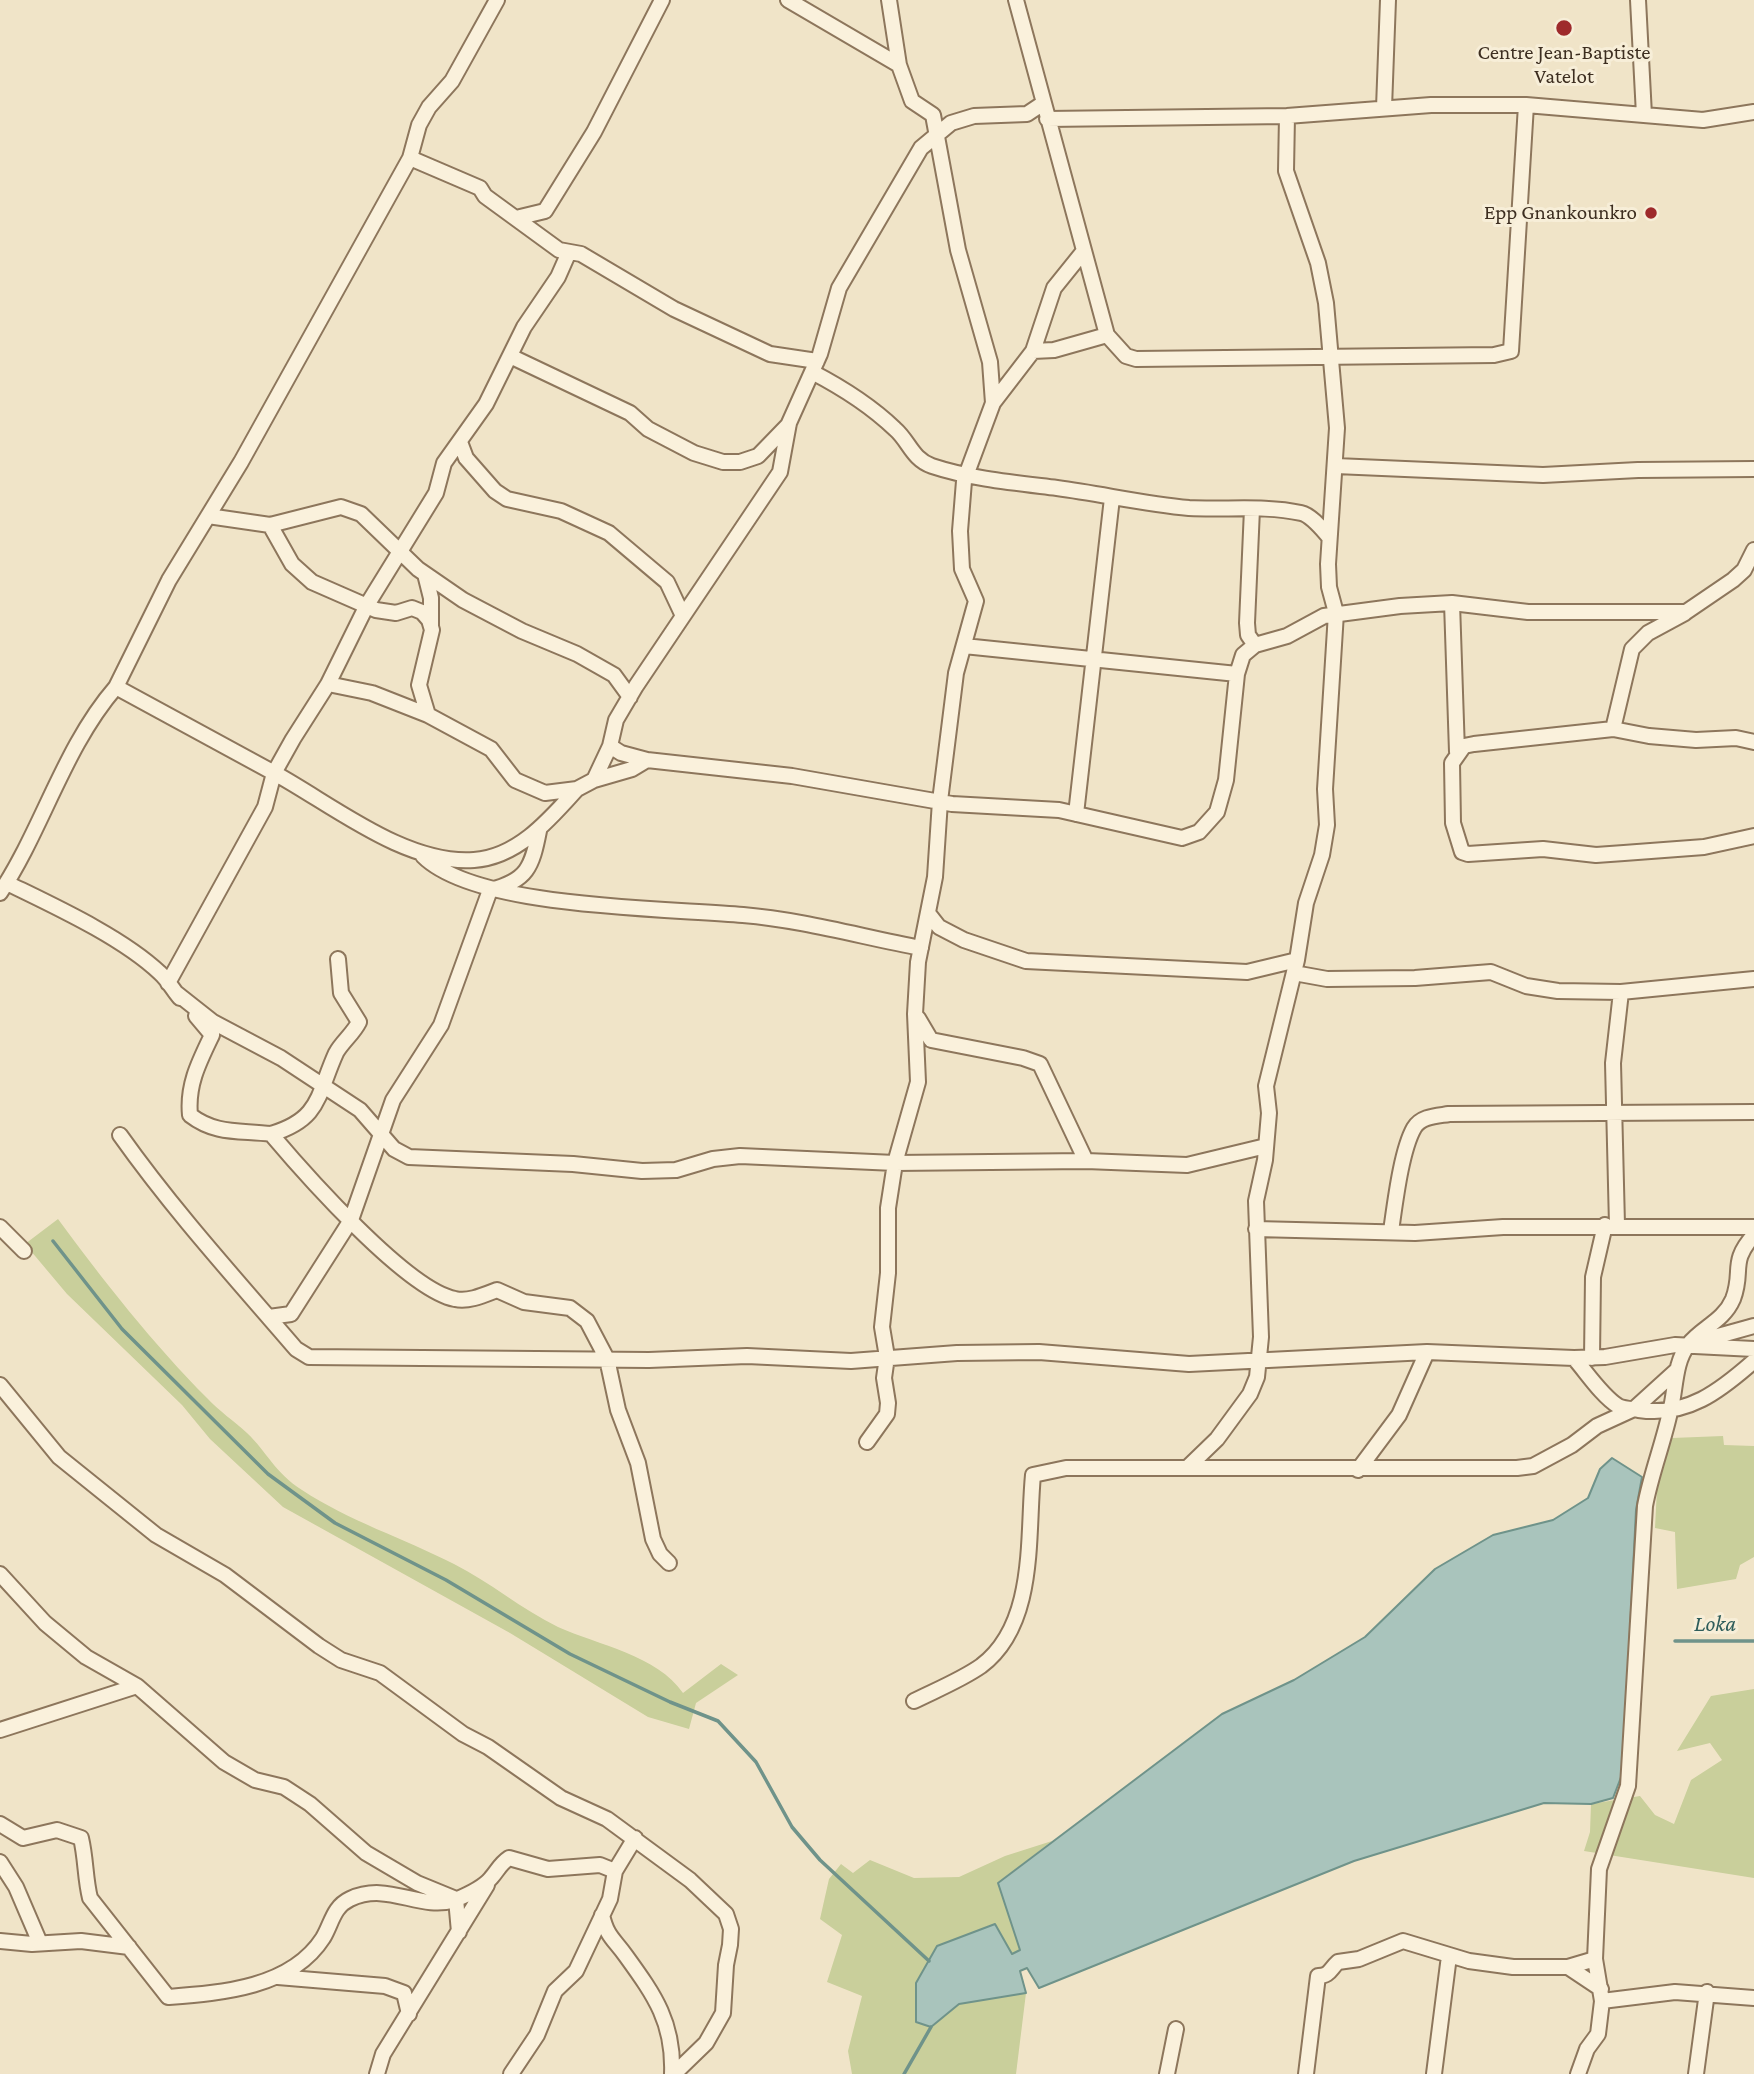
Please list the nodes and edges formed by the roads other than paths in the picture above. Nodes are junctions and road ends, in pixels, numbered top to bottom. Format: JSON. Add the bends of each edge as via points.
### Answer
{"nodes":[{"id":1,"x":498,"y":0,"type":"edge"},
{"id":2,"x":662,"y":0,"type":"edge"},
{"id":3,"x":788,"y":0,"type":"edge"},
{"id":4,"x":890,"y":0,"type":"edge"},
{"id":5,"x":1016,"y":0,"type":"edge"},
{"id":6,"x":1388,"y":0,"type":"edge"},
{"id":7,"x":1638,"y":0,"type":"edge"},
{"id":8,"x":899,"y":65,"type":"junction"},
{"id":9,"x":1042,"y":104,"type":"junction"},
{"id":10,"x":1526,"y":106,"type":"junction"},
{"id":11,"x":1384,"y":108,"type":"junction"},
{"id":12,"x":1754,"y":112,"type":"edge"},
{"id":13,"x":1644,"y":115,"type":"junction"},
{"id":14,"x":1287,"y":116,"type":"junction"},
{"id":15,"x":1046,"y":119,"type":"junction"},
{"id":16,"x":937,"y":132,"type":"junction"},
{"id":17,"x":411,"y":158,"type":"junction"},
{"id":18,"x":516,"y":218,"type":"junction"},
{"id":19,"x":569,"y":252,"type":"junction"},
{"id":20,"x":1083,"y":252,"type":"junction"},
{"id":21,"x":1107,"y":335,"type":"junction"},
{"id":22,"x":1033,"y":351,"type":"junction"},
{"id":23,"x":510,"y":356,"type":"junction"},
{"id":24,"x":1329,"y":357,"type":"junction"},
{"id":25,"x":815,"y":366,"type":"junction"},
{"id":26,"x":993,"y":403,"type":"junction"},
{"id":27,"x":789,"y":424,"type":"junction"},
{"id":28,"x":460,"y":442,"type":"junction"},
{"id":29,"x":1336,"y":466,"type":"junction"},
{"id":30,"x":1754,"y":469,"type":"edge"},
{"id":31,"x":966,"y":474,"type":"junction"},
{"id":32,"x":1112,"y":498,"type":"junction"},
{"id":33,"x":1252,"y":509,"type":"junction"},
{"id":34,"x":208,"y":516,"type":"junction"},
{"id":35,"x":270,"y":525,"type":"junction"},
{"id":36,"x":1329,"y":537,"type":"junction"},
{"id":37,"x":1754,"y":550,"type":"edge"},
{"id":38,"x":400,"y":551,"type":"junction"},
{"id":39,"x":425,"y":574,"type":"junction"},
{"id":40,"x":1452,"y":603,"type":"junction"},
{"id":41,"x":367,"y":605,"type":"junction"},
{"id":42,"x":1686,"y":612,"type":"junction"},
{"id":43,"x":1336,"y":613,"type":"junction"},
{"id":44,"x":683,"y":616,"type":"junction"},
{"id":45,"x":431,"y":627,"type":"junction"},
{"id":46,"x":1255,"y":645,"type":"junction"},
{"id":47,"x":964,"y":646,"type":"junction"},
{"id":48,"x":1094,"y":659,"type":"junction"},
{"id":49,"x":1237,"y":674,"type":"junction"},
{"id":50,"x":328,"y":684,"type":"junction"},
{"id":51,"x":116,"y":687,"type":"junction"},
{"id":52,"x":630,"y":697,"type":"junction"},
{"id":53,"x":428,"y":715,"type":"junction"},
{"id":54,"x":1613,"y":729,"type":"junction"},
{"id":55,"x":1754,"y":742,"type":"edge"},
{"id":56,"x":610,"y":746,"type":"junction"},
{"id":57,"x":1457,"y":752,"type":"junction"},
{"id":58,"x":647,"y":760,"type":"junction"},
{"id":59,"x":274,"y":773,"type":"junction"},
{"id":60,"x":594,"y":780,"type":"junction"},
{"id":61,"x":577,"y":789,"type":"junction"},
{"id":62,"x":940,"y":801,"type":"junction"},
{"id":63,"x":1076,"y":814,"type":"junction"},
{"id":64,"x":539,"y":831,"type":"junction"},
{"id":65,"x":1754,"y":836,"type":"edge"},
{"id":66,"x":417,"y":850,"type":"junction"},
{"id":67,"x":3,"y":888,"type":"edge"},
{"id":68,"x":490,"y":890,"type":"junction"},
{"id":69,"x":928,"y":913,"type":"junction"},
{"id":70,"x":921,"y":948,"type":"junction"},
{"id":71,"x":338,"y":959,"type":"dead end"},
{"id":72,"x":1295,"y":967,"type":"junction"},
{"id":73,"x":1754,"y":979,"type":"edge"},
{"id":74,"x":172,"y":988,"type":"junction"},
{"id":75,"x":1621,"y":992,"type":"junction"},
{"id":76,"x":915,"y":1014,"type":"junction"},
{"id":77,"x":323,"y":1086,"type":"junction"},
{"id":78,"x":1754,"y":1112,"type":"edge"},
{"id":79,"x":1613,"y":1114,"type":"junction"},
{"id":80,"x":271,"y":1134,"type":"junction"},
{"id":81,"x":120,"y":1135,"type":"dead end"},
{"id":82,"x":381,"y":1136,"type":"junction"},
{"id":83,"x":1266,"y":1146,"type":"junction"},
{"id":84,"x":1086,"y":1161,"type":"junction"},
{"id":85,"x":895,"y":1163,"type":"junction"},
{"id":86,"x":351,"y":1220,"type":"junction"},
{"id":87,"x":1611,"y":1225,"type":"junction"},
{"id":88,"x":0,"y":1227,"type":"edge"},
{"id":89,"x":1754,"y":1227,"type":"edge"},
{"id":90,"x":1256,"y":1229,"type":"junction"},
{"id":91,"x":1391,"y":1231,"type":"junction"},
{"id":92,"x":1754,"y":1235,"type":"edge"},
{"id":93,"x":23,"y":1251,"type":"dead end"},
{"id":94,"x":269,"y":1317,"type":"junction"},
{"id":95,"x":1754,"y":1326,"type":"edge"},
{"id":96,"x":1688,"y":1344,"type":"junction"},
{"id":97,"x":1754,"y":1349,"type":"edge"},
{"id":98,"x":1427,"y":1352,"type":"junction"},
{"id":99,"x":887,"y":1357,"type":"junction"},
{"id":100,"x":1592,"y":1358,"type":"junction"},
{"id":101,"x":607,"y":1359,"type":"junction"},
{"id":102,"x":1574,"y":1359,"type":"junction"},
{"id":103,"x":1258,"y":1360,"type":"junction"},
{"id":104,"x":1754,"y":1361,"type":"edge"},
{"id":105,"x":1677,"y":1370,"type":"junction"},
{"id":106,"x":0,"y":1385,"type":"edge"},
{"id":107,"x":1634,"y":1409,"type":"junction"},
{"id":108,"x":1671,"y":1411,"type":"junction"},
{"id":109,"x":867,"y":1441,"type":"dead end"},
{"id":110,"x":1187,"y":1468,"type":"junction"},
{"id":111,"x":1358,"y":1470,"type":"junction"},
{"id":112,"x":669,"y":1563,"type":"dead end"},
{"id":113,"x":0,"y":1574,"type":"edge"},
{"id":114,"x":137,"y":1686,"type":"junction"},
{"id":115,"x":914,"y":1702,"type":"dead end"},
{"id":116,"x":0,"y":1730,"type":"edge"},
{"id":117,"x":0,"y":1824,"type":"edge"},
{"id":118,"x":635,"y":1839,"type":"junction"},
{"id":119,"x":0,"y":1862,"type":"edge"},
{"id":120,"x":615,"y":1871,"type":"junction"},
{"id":121,"x":491,"y":1878,"type":"junction"},
{"id":122,"x":456,"y":1899,"type":"junction"},
{"id":123,"x":602,"y":1915,"type":"junction"},
{"id":124,"x":459,"y":1932,"type":"junction"},
{"id":125,"x":0,"y":1941,"type":"edge"},
{"id":126,"x":40,"y":1944,"type":"junction"},
{"id":127,"x":129,"y":1947,"type":"junction"},
{"id":128,"x":1449,"y":1955,"type":"junction"},
{"id":129,"x":1595,"y":1959,"type":"junction"},
{"id":130,"x":1568,"y":1967,"type":"junction"},
{"id":131,"x":278,"y":1977,"type":"junction"},
{"id":132,"x":1707,"y":1992,"type":"junction"},
{"id":133,"x":1601,"y":1995,"type":"junction"},
{"id":134,"x":1754,"y":1998,"type":"edge"},
{"id":135,"x":409,"y":2014,"type":"junction"},
{"id":136,"x":1176,"y":2029,"type":"dead end"},
{"id":137,"x":377,"y":2074,"type":"edge"},
{"id":138,"x":511,"y":2074,"type":"edge"},
{"id":139,"x":673,"y":2074,"type":"edge"},
{"id":140,"x":1167,"y":2074,"type":"edge"},
{"id":141,"x":1306,"y":2074,"type":"edge"},
{"id":142,"x":1434,"y":2074,"type":"edge"},
{"id":143,"x":1578,"y":2074,"type":"edge"},
{"id":144,"x":1696,"y":2074,"type":"edge"}],
"edges":[{"from":1,"to":17,"type":"street","via":[[452,81],[419,125]]},
{"from":2,"to":18,"type":"street","via":[[594,132],[545,211]]},
{"from":3,"to":8,"type":"street"},
{"from":4,"to":8,"type":"street"},
{"from":5,"to":9,"type":"street"},
{"from":6,"to":11,"type":"street"},
{"from":7,"to":13,"type":"street"},
{"from":8,"to":16,"type":"street","via":[[912,101],[933,115]]},
{"from":9,"to":15,"type":"street"},
{"from":9,"to":16,"type":"street","via":[[1027,114],[974,116]]},
{"from":10,"to":11,"type":"street"},
{"from":10,"to":13,"type":"street"},
{"from":10,"to":24,"type":"street","via":[[1511,351]]},
{"from":11,"to":14,"type":"street"},
{"from":12,"to":13,"type":"street","via":[[1703,120]]},
{"from":14,"to":15,"type":"street"},
{"from":14,"to":24,"type":"street","via":[[1286,171],[1318,263]]},
{"from":15,"to":20,"type":"street"},
{"from":16,"to":25,"type":"street","via":[[921,148],[839,288]]},
{"from":16,"to":26,"type":"street","via":[[958,250],[990,362]]},
{"from":17,"to":18,"type":"street","via":[[480,188]]},
{"from":17,"to":34,"type":"street"},
{"from":18,"to":19,"type":"street","via":[[559,250]]},
{"from":19,"to":23,"type":"street"},
{"from":19,"to":25,"type":"street","via":[[581,254],[674,309],[743,342]]},
{"from":20,"to":21,"type":"street"},
{"from":20,"to":22,"type":"street","via":[[1054,288]]},
{"from":21,"to":22,"type":"street"},
{"from":21,"to":24,"type":"street","via":[[1126,356],[1136,359]]},
{"from":22,"to":26,"type":"street"},
{"from":23,"to":27,"type":"street","via":[[630,413],[648,429],[694,453],[723,462],[758,456]]},
{"from":23,"to":28,"type":"street"},
{"from":24,"to":29,"type":"street"},
{"from":25,"to":27,"type":"street"},
{"from":25,"to":31,"type":"street","via":[[882,416],[899,432],[911,453],[929,465]]},
{"from":26,"to":31,"type":"street"},
{"from":27,"to":44,"type":"street","via":[[780,472]]},
{"from":28,"to":38,"type":"street","via":[[444,464],[436,493]]},
{"from":28,"to":44,"type":"street","via":[[466,458],[507,499],[561,511],[593,523],[620,541],[667,582]]},
{"from":29,"to":30,"type":"street","via":[[1543,475]]},
{"from":29,"to":36,"type":"street"},
{"from":31,"to":32,"type":"street"},
{"from":31,"to":47,"type":"street","via":[[961,499],[962,569],[976,601]]},
{"from":32,"to":33,"type":"street","via":[[1189,508]]},
{"from":32,"to":48,"type":"street"},
{"from":33,"to":36,"type":"street","via":[[1305,513]]},
{"from":33,"to":46,"type":"street","via":[[1247,623]]},
{"from":34,"to":35,"type":"street"},
{"from":34,"to":51,"type":"street","via":[[169,580]]},
{"from":35,"to":38,"type":"street","via":[[341,507],[361,514]]},
{"from":35,"to":41,"type":"street","via":[[292,564],[312,582]]},
{"from":36,"to":43,"type":"street","via":[[1329,587]]},
{"from":37,"to":42,"type":"street","via":[[1744,570]]},
{"from":38,"to":39,"type":"street"},
{"from":38,"to":41,"type":"street"},
{"from":39,"to":45,"type":"street"},
{"from":39,"to":52,"type":"street","via":[[522,631],[578,654],[614,676]]},
{"from":40,"to":42,"type":"street","via":[[1528,612]]},
{"from":40,"to":43,"type":"street"},
{"from":40,"to":57,"type":"street"},
{"from":41,"to":45,"type":"street","via":[[387,614],[412,608],[422,612]]},
{"from":41,"to":50,"type":"street"},
{"from":42,"to":54,"type":"street","via":[[1632,649]]},
{"from":43,"to":46,"type":"street"},
{"from":43,"to":72,"type":"street","via":[[1325,789],[1327,825]]},
{"from":44,"to":52,"type":"street"},
{"from":45,"to":53,"type":"street","via":[[419,685]]},
{"from":46,"to":49,"type":"street","via":[[1243,654]]},
{"from":47,"to":48,"type":"street"},
{"from":47,"to":62,"type":"street","via":[[956,673]]},
{"from":48,"to":49,"type":"street"},
{"from":48,"to":63,"type":"street"},
{"from":49,"to":63,"type":"street","via":[[1226,780],[1217,812],[1199,832],[1182,838]]},
{"from":50,"to":53,"type":"street","via":[[372,693]]},
{"from":50,"to":59,"type":"street"},
{"from":51,"to":59,"type":"street"},
{"from":51,"to":67,"type":"street","via":[[60,777]]},
{"from":52,"to":56,"type":"street","via":[[616,720]]},
{"from":53,"to":61,"type":"street","via":[[491,750],[515,780],[545,793]]},
{"from":54,"to":55,"type":"street","via":[[1661,737]]},
{"from":54,"to":57,"type":"street","via":[[1474,744]]},
{"from":56,"to":58,"type":"street"},
{"from":56,"to":60,"type":"street"},
{"from":57,"to":65,"type":"street","via":[[1452,762],[1453,823],[1459,847],[1468,854],[1543,849],[1596,855],[1704,847]]},
{"from":58,"to":60,"type":"street"},
{"from":58,"to":62,"type":"street","via":[[792,776]]},
{"from":59,"to":66,"type":"street","via":[[376,833]]},
{"from":59,"to":74,"type":"street","via":[[265,807]]},
{"from":60,"to":61,"type":"street"},
{"from":61,"to":64,"type":"street"},
{"from":62,"to":63,"type":"street"},
{"from":62,"to":69,"type":"street"},
{"from":64,"to":66,"type":"street","via":[[476,860],[432,857]]},
{"from":64,"to":68,"type":"street","via":[[534,860],[513,884]]},
{"from":66,"to":68,"type":"street","via":[[433,866]]},
{"from":67,"to":74,"type":"street","via":[[60,909],[133,953]]},
{"from":68,"to":70,"type":"street","via":[[680,913],[743,915]]},
{"from":68,"to":82,"type":"street","via":[[440,1025],[393,1100]]},
{"from":69,"to":70,"type":"street"},
{"from":69,"to":72,"type":"street","via":[[939,927],[964,940],[1026,961],[1247,972]]},
{"from":70,"to":76,"type":"street"},
{"from":71,"to":77,"type":"street","via":[[341,993],[359,1022],[338,1050]]},
{"from":72,"to":75,"type":"street","via":[[1327,979],[1491,972],[1526,986],[1558,991]]},
{"from":72,"to":83,"type":"street","via":[[1269,1064]]},
{"from":73,"to":75,"type":"street"},
{"from":74,"to":77,"type":"street","via":[[213,1022]]},
{"from":74,"to":80,"type":"street","via":[[212,1035],[192,1078],[190,1115],[221,1131]]},
{"from":75,"to":79,"type":"street"},
{"from":76,"to":84,"type":"street","via":[[931,1040],[1040,1064]]},
{"from":76,"to":85,"type":"street","via":[[918,1082]]},
{"from":77,"to":80,"type":"street","via":[[306,1119]]},
{"from":77,"to":82,"type":"street","via":[[360,1110]]},
{"from":78,"to":79,"type":"street"},
{"from":79,"to":87,"type":"street"},
{"from":79,"to":91,"type":"street","via":[[1449,1114],[1426,1118],[1415,1127]]},
{"from":80,"to":86,"type":"street"},
{"from":81,"to":94,"type":"street","via":[[169,1203]]},
{"from":82,"to":85,"type":"street","via":[[409,1157],[642,1171],[676,1170],[740,1156]]},
{"from":82,"to":86,"type":"street"},
{"from":83,"to":84,"type":"street","via":[[1187,1165]]},
{"from":83,"to":90,"type":"street","via":[[1258,1182]]},
{"from":84,"to":85,"type":"street"},
{"from":85,"to":99,"type":"street","via":[[882,1327]]},
{"from":86,"to":94,"type":"street","via":[[292,1314]]},
{"from":86,"to":101,"type":"street","via":[[416,1280],[453,1299],[497,1290],[524,1302],[570,1308],[587,1321]]},
{"from":87,"to":89,"type":"street"},
{"from":87,"to":91,"type":"street"},
{"from":87,"to":100,"type":"street","via":[[1592,1277]]},
{"from":88,"to":93,"type":"street"},
{"from":90,"to":91,"type":"street"},
{"from":90,"to":103,"type":"street"},
{"from":92,"to":96,"type":"street","via":[[1737,1258],[1736,1284],[1727,1309],[1719,1321]]},
{"from":94,"to":101,"type":"street","via":[[296,1349],[309,1357]]},
{"from":95,"to":96,"type":"street"},
{"from":96,"to":97,"type":"street"},
{"from":96,"to":100,"type":"street"},
{"from":96,"to":105,"type":"street"},
{"from":98,"to":102,"type":"street"},
{"from":98,"to":103,"type":"street"},
{"from":98,"to":111,"type":"street","via":[[1399,1415]]},
{"from":99,"to":101,"type":"street","via":[[851,1361],[747,1356]]},
{"from":99,"to":103,"type":"street","via":[[1039,1352],[1189,1364]]},
{"from":99,"to":109,"type":"street","via":[[887,1414]]},
{"from":100,"to":102,"type":"street"},
{"from":101,"to":112,"type":"street","via":[[618,1410],[638,1463],[653,1539]]},
{"from":102,"to":107,"type":"street","via":[[1612,1401]]},
{"from":103,"to":110,"type":"street","via":[[1250,1394],[1217,1439]]},
{"from":104,"to":108,"type":"street","via":[[1722,1390]]},
{"from":105,"to":107,"type":"street"},
{"from":105,"to":108,"type":"street"},
{"from":106,"to":118,"type":"street","via":[[59,1457],[156,1535],[226,1575],[341,1660],[380,1673],[561,1798],[607,1819]]},
{"from":107,"to":108,"type":"street"},
{"from":107,"to":111,"type":"street","via":[[1533,1466]]},
{"from":108,"to":129,"type":"street","via":[[1645,1506],[1629,1777],[1599,1869]]},
{"from":110,"to":111,"type":"street"},
{"from":110,"to":115,"type":"street","via":[[1066,1468],[1033,1475],[1028,1566],[1011,1628],[981,1666]]},
{"from":113,"to":114,"type":"street","via":[[45,1623],[86,1657]]},
{"from":114,"to":116,"type":"street"},
{"from":114,"to":122,"type":"street","via":[[225,1762],[255,1780],[284,1787],[366,1853],[417,1883]]},
{"from":117,"to":127,"type":"street","via":[[23,1838],[57,1830],[81,1838],[90,1898]]},
{"from":118,"to":120,"type":"street"},
{"from":118,"to":139,"type":"street","via":[[690,1880],[726,1914],[731,1929],[723,2013],[706,2043]]},
{"from":119,"to":126,"type":"street"},
{"from":120,"to":121,"type":"street","via":[[600,1865],[548,1869],[509,1858]]},
{"from":120,"to":123,"type":"street"},
{"from":121,"to":122,"type":"street"},
{"from":121,"to":124,"type":"street"},
{"from":122,"to":124,"type":"street"},
{"from":122,"to":131,"type":"street","via":[[439,1903],[391,1892],[351,1899],[338,1907],[323,1937],[307,1955]]},
{"from":123,"to":138,"type":"street","via":[[576,1971],[555,1991],[537,2035]]},
{"from":123,"to":139,"type":"street","via":[[607,1935],[661,2007],[673,2044]]},
{"from":124,"to":135,"type":"street"},
{"from":125,"to":126,"type":"street"},
{"from":126,"to":127,"type":"street","via":[[81,1941]]},
{"from":127,"to":131,"type":"street","via":[[168,1997],[215,1993]]},
{"from":128,"to":130,"type":"street","via":[[1513,1967]]},
{"from":128,"to":141,"type":"street","via":[[1394,1943],[1359,1959],[1338,1962],[1325,1976],[1318,1976]]},
{"from":128,"to":142,"type":"street"},
{"from":129,"to":130,"type":"street"},
{"from":129,"to":133,"type":"street"},
{"from":130,"to":133,"type":"street"},
{"from":131,"to":135,"type":"street","via":[[385,1986],[404,1993]]},
{"from":132,"to":133,"type":"street"},
{"from":132,"to":134,"type":"street"},
{"from":132,"to":144,"type":"street"},
{"from":133,"to":143,"type":"street","via":[[1598,2034]]},
{"from":135,"to":137,"type":"street","via":[[383,2054]]},
{"from":136,"to":140,"type":"street"}]}
